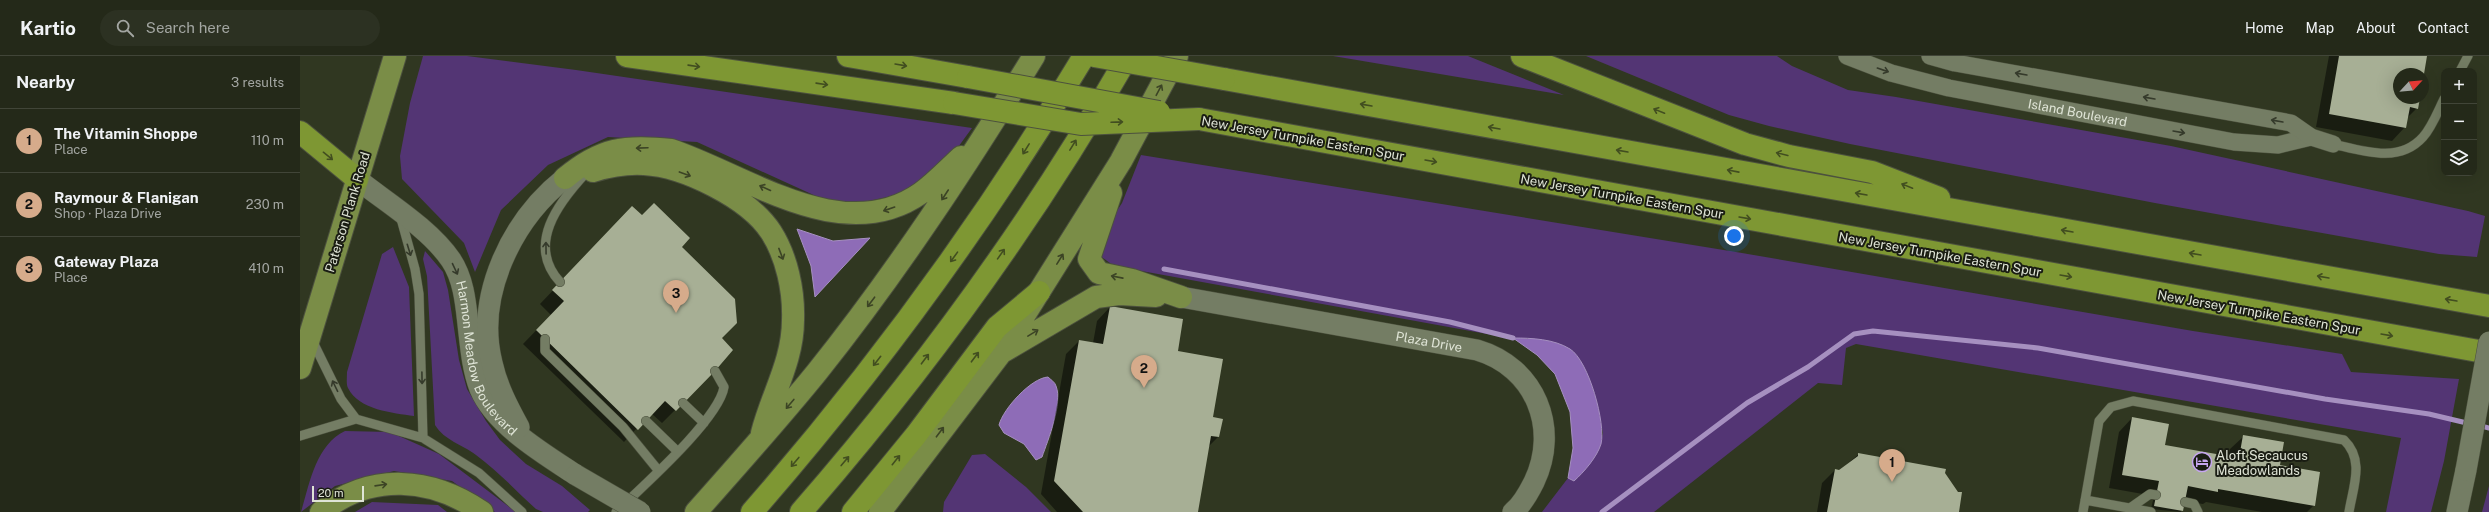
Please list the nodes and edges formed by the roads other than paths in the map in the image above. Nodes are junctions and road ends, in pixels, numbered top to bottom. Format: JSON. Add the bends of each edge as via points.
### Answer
{"nodes":[{"id":1,"x":395,"y":56,"type":"edge"},
{"id":2,"x":627,"y":56,"type":"edge"},
{"id":3,"x":848,"y":56,"type":"edge"},
{"id":4,"x":1034,"y":56,"type":"edge"},
{"id":5,"x":1084,"y":56,"type":"edge"},
{"id":6,"x":1094,"y":56,"type":"edge"},
{"id":7,"x":1128,"y":56,"type":"edge"},
{"id":8,"x":1177,"y":56,"type":"edge"},
{"id":9,"x":1522,"y":56,"type":"edge"},
{"id":10,"x":1847,"y":56,"type":"edge"},
{"id":11,"x":1930,"y":56,"type":"edge"},
{"id":12,"x":2468,"y":56,"type":"edge"},
{"id":13,"x":2462,"y":68,"type":"edge"},
{"id":14,"x":2441,"y":104,"type":"edge"},
{"id":15,"x":1199,"y":119,"type":"junction"},
{"id":16,"x":300,"y":132,"type":"edge"},
{"id":17,"x":986,"y":134,"type":"junction"},
{"id":18,"x":2311,"y":137,"type":"junction"},
{"id":19,"x":2333,"y":144,"type":"joint"},
{"id":20,"x":1121,"y":161,"type":"junction"},
{"id":21,"x":586,"y":173,"type":"junction"},
{"id":22,"x":565,"y":178,"type":"junction"},
{"id":23,"x":357,"y":179,"type":"junction"},
{"id":24,"x":399,"y":212,"type":"junction"},
{"id":25,"x":1982,"y":216,"type":"junction"},
{"id":26,"x":560,"y":282,"type":"dead end"},
{"id":27,"x":1039,"y":292,"type":"junction"},
{"id":28,"x":1181,"y":297,"type":"junction"},
{"id":29,"x":2489,"y":306,"type":"edge"},
{"id":30,"x":310,"y":335,"type":"junction"},
{"id":31,"x":545,"y":339,"type":"dead end"},
{"id":32,"x":2489,"y":342,"type":"edge"},
{"id":33,"x":2489,"y":353,"type":"edge"},
{"id":34,"x":1000,"y":354,"type":"junction"},
{"id":35,"x":300,"y":368,"type":"edge"},
{"id":36,"x":715,"y":371,"type":"dead end"},
{"id":37,"x":684,"y":403,"type":"dead end"},
{"id":38,"x":356,"y":419,"type":"junction"},
{"id":39,"x":646,"y":421,"type":"dead end"},
{"id":40,"x":704,"y":423,"type":"junction"},
{"id":41,"x":300,"y":436,"type":"edge"},
{"id":42,"x":423,"y":438,"type":"junction"},
{"id":43,"x":760,"y":440,"type":"junction"},
{"id":44,"x":528,"y":443,"type":"junction"},
{"id":45,"x":677,"y":451,"type":"junction"},
{"id":46,"x":658,"y":470,"type":"junction"},
{"id":47,"x":2156,"y":495,"type":"dead end"},
{"id":48,"x":2085,"y":500,"type":"junction"},
{"id":49,"x":2185,"y":502,"type":"dead end"},
{"id":50,"x":2130,"y":508,"type":"junction"},
{"id":51,"x":321,"y":512,"type":"edge"},
{"id":52,"x":482,"y":512,"type":"edge"},
{"id":53,"x":522,"y":512,"type":"edge"},
{"id":54,"x":616,"y":512,"type":"edge"},
{"id":55,"x":640,"y":512,"type":"edge"},
{"id":56,"x":696,"y":512,"type":"edge"},
{"id":57,"x":752,"y":512,"type":"edge"},
{"id":58,"x":801,"y":512,"type":"edge"},
{"id":59,"x":853,"y":512,"type":"edge"},
{"id":60,"x":880,"y":512,"type":"edge"},
{"id":61,"x":1513,"y":512,"type":"edge"},
{"id":62,"x":2083,"y":512,"type":"edge"},
{"id":63,"x":2151,"y":512,"type":"edge"},
{"id":64,"x":2198,"y":512,"type":"edge"},
{"id":65,"x":2349,"y":512,"type":"edge"},
{"id":66,"x":2457,"y":512,"type":"edge"}],
"edges":[{"from":1,"to":23,"type":"main road","name":"Paterson Plank Road"},
{"from":2,"to":15,"type":"highway","one_way":true,"bridge":true,"via":[[1081,124]]},
{"from":3,"to":15,"type":"highway","name":"New Jersey Turnpike Eastern Spur","one_way":true,"bridge":true},
{"from":4,"to":17,"type":"main road"},
{"from":5,"to":57,"type":"highway","one_way":true,"via":[[1011,174],[937,280],[851,394]]},
{"from":25,"to":6,"type":"highway","one_way":true,"bridge":true},
{"from":58,"to":7,"type":"highway","one_way":true,"via":[[888,408],[947,330],[1055,174]]},
{"from":20,"to":8,"type":"main road","one_way":true},
{"from":25,"to":9,"type":"highway","one_way":true,"via":[[1872,172],[1789,156],[1745,144]]},
{"from":10,"to":18,"type":"street","name":"Island Boulevard","one_way":true,"via":[[1891,73],[1950,88],[2234,142],[2278,145]]},
{"from":18,"to":11,"type":"street","name":"Island Boulevard","one_way":true,"via":[[2291,123],[1955,63]]},
{"from":12,"to":13,"type":"lane"},
{"from":14,"to":19,"type":"lane","via":[[2423,136],[2402,151],[2382,154]]},
{"from":15,"to":33,"type":"highway","name":"New Jersey Turnpike Eastern Spur","one_way":true},
{"from":16,"to":23,"type":"highway","one_way":true},
{"from":17,"to":22,"type":"main road","one_way":true,"via":[[921,193],[887,210],[866,214],[828,212],[803,205],[671,150],[648,147],[623,149],[586,161]]},
{"from":17,"to":43,"type":"main road","one_way":true,"via":[[927,224],[878,292],[817,372]]},
{"from":18,"to":19,"type":"street","name":"Island Boulevard"},
{"from":27,"to":20,"type":"main road","one_way":true},
{"from":28,"to":20,"type":"main road","one_way":true,"via":[[1132,280],[1100,273],[1089,259]]},
{"from":21,"to":22,"type":"main road"},
{"from":26,"to":21,"type":"lane","one_way":true,"via":[[550,271],[544,247],[550,222],[564,197]]},
{"from":21,"to":43,"type":"main road","one_way":true,"via":[[625,164],[669,168],[736,198],[754,212],[771,232],[788,274],[793,320],[786,367],[769,407]]},
{"from":22,"to":44,"type":"street","via":[[548,192],[517,231],[496,277],[489,312],[489,345],[497,382]]},
{"from":23,"to":24,"type":"street","name":"Harmon Meadow Boulevard"},
{"from":23,"to":30,"type":"main road","name":"Paterson Plank Road"},
{"from":24,"to":42,"type":"lane","one_way":true,"via":[[415,269],[419,294]]},
{"from":24,"to":44,"type":"street","name":"Harmon Meadow Boulevard","one_way":true,"via":[[432,238],[451,260],[461,281],[474,369],[480,390],[493,410]]},
{"from":29,"to":25,"type":"highway","one_way":true},
{"from":27,"to":34,"type":"main road"},
{"from":59,"to":27,"type":"highway","one_way":true,"via":[[916,435],[997,327]]},
{"from":34,"to":28,"type":"main road","one_way":true,"via":[[1096,297],[1119,294]]},
{"from":28,"to":61,"type":"street","name":"Plaza Drive","via":[[1477,350],[1509,365],[1536,398],[1546,435],[1540,470],[1532,487]]},
{"from":30,"to":35,"type":"main road","name":"Paterson Plank Road"},
{"from":38,"to":30,"type":"lane","one_way":true,"via":[[342,399]]},
{"from":31,"to":46,"type":"lane","via":[[545,350],[623,427]]},
{"from":32,"to":66,"type":"street","bridge":true},
{"from":60,"to":34,"type":"main road","one_way":true},
{"from":36,"to":40,"type":"lane","via":[[724,387],[722,398]]},
{"from":37,"to":40,"type":"lane"},
{"from":38,"to":41,"type":"lane"},
{"from":38,"to":42,"type":"lane"},
{"from":39,"to":45,"type":"lane"},
{"from":40,"to":45,"type":"lane"},
{"from":42,"to":53,"type":"lane","via":[[479,474]]},
{"from":43,"to":56,"type":"main road"},
{"from":44,"to":55,"type":"street","name":"Harmon Meadow Boulevard","bridge":true,"via":[[576,475]]},
{"from":45,"to":46,"type":"lane"},
{"from":46,"to":54,"type":"lane"},
{"from":47,"to":50,"type":"lane","via":[[2150,494]]},
{"from":48,"to":50,"type":"lane"},
{"from":48,"to":62,"type":"lane"},
{"from":48,"to":65,"type":"lane","via":[[2099,421],[2112,407],[2133,401],[2344,440],[2353,452],[2357,464]]},
{"from":49,"to":64,"type":"lane","via":[[2194,504]]},
{"from":50,"to":63,"type":"lane"},
{"from":51,"to":52,"type":"main road","one_way":true,"via":[[343,497],[358,491],[392,484],[430,487],[450,492]]}]}
